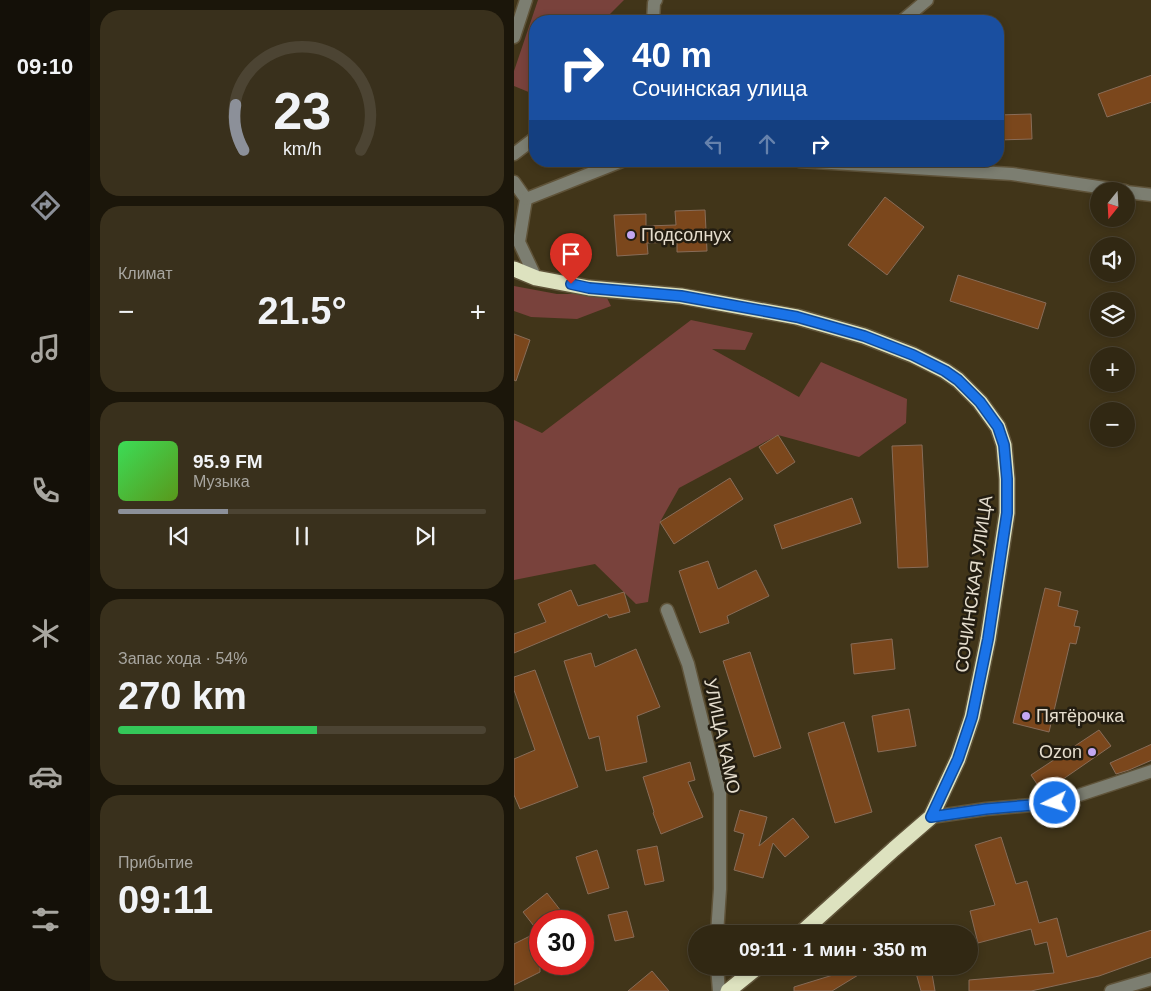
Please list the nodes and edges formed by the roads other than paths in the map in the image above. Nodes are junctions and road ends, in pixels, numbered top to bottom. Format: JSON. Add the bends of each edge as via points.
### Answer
{"nodes":[{"id":1,"x":526,"y":0,"type":"edge"},
{"id":2,"x":656,"y":0,"type":"edge"},
{"id":3,"x":927,"y":0,"type":"edge"},
{"id":4,"x":653,"y":15,"type":"edge"},
{"id":5,"x":909,"y":15,"type":"edge"},
{"id":6,"x":514,"y":37,"type":"edge"},
{"id":7,"x":529,"y":143,"type":"edge"},
{"id":8,"x":514,"y":154,"type":"edge"},
{"id":9,"x":607,"y":167,"type":"edge"},
{"id":10,"x":897,"y":167,"type":"edge"},
{"id":11,"x":514,"y":182,"type":"edge"},
{"id":12,"x":1090,"y":186,"type":"edge"},
{"id":13,"x":1135,"y":192,"type":"edge"},
{"id":14,"x":1151,"y":195,"type":"edge"},
{"id":15,"x":526,"y":199,"type":"junction"},
{"id":16,"x":514,"y":269,"type":"edge"},
{"id":17,"x":536,"y":278,"type":"junction"},
{"id":18,"x":667,"y":610,"type":"dead end"},
{"id":19,"x":1151,"y":771,"type":"edge"},
{"id":20,"x":931,"y":817,"type":"junction"},
{"id":21,"x":718,"y":925,"type":"edge"},
{"id":22,"x":810,"y":925,"type":"edge"},
{"id":23,"x":717,"y":975,"type":"edge"},
{"id":24,"x":748,"y":975,"type":"edge"},
{"id":25,"x":1151,"y":979,"type":"edge"},
{"id":26,"x":718,"y":991,"type":"edge"},
{"id":27,"x":728,"y":991,"type":"edge"},
{"id":28,"x":1111,"y":991,"type":"edge"}],
"edges":[{"from":1,"to":6,"type":"street"},
{"from":2,"to":4,"type":"street"},
{"from":3,"to":5,"type":"street"},
{"from":7,"to":8,"type":"street"},
{"from":9,"to":15,"type":"street"},
{"from":10,"to":12,"type":"street","via":[[1012,174]]},
{"from":11,"to":15,"type":"street"},
{"from":13,"to":14,"type":"street"},
{"from":15,"to":17,"type":"street","via":[[519,242]]},
{"from":16,"to":17,"type":"highway","name":"СОЧИНСКАЯ УЛИЦА"},
{"from":17,"to":20,"type":"highway","name":"СОЧИНСКАЯ УЛИЦА","via":[[589,288],[690,298],[797,317],[864,336],[913,355],[958,380],[980,402],[998,427],[1004,445],[1007,513],[988,639],[972,717],[958,759]]},
{"from":18,"to":21,"type":"street","name":"УЛИЦА КАМО","via":[[688,664],[720,793]]},
{"from":19,"to":20,"type":"street","via":[[1055,803]]},
{"from":20,"to":22,"type":"highway","name":"СОЧИНСКАЯ УЛИЦА"},
{"from":23,"to":26,"type":"street"},
{"from":24,"to":27,"type":"highway"},
{"from":25,"to":28,"type":"street"}]}
